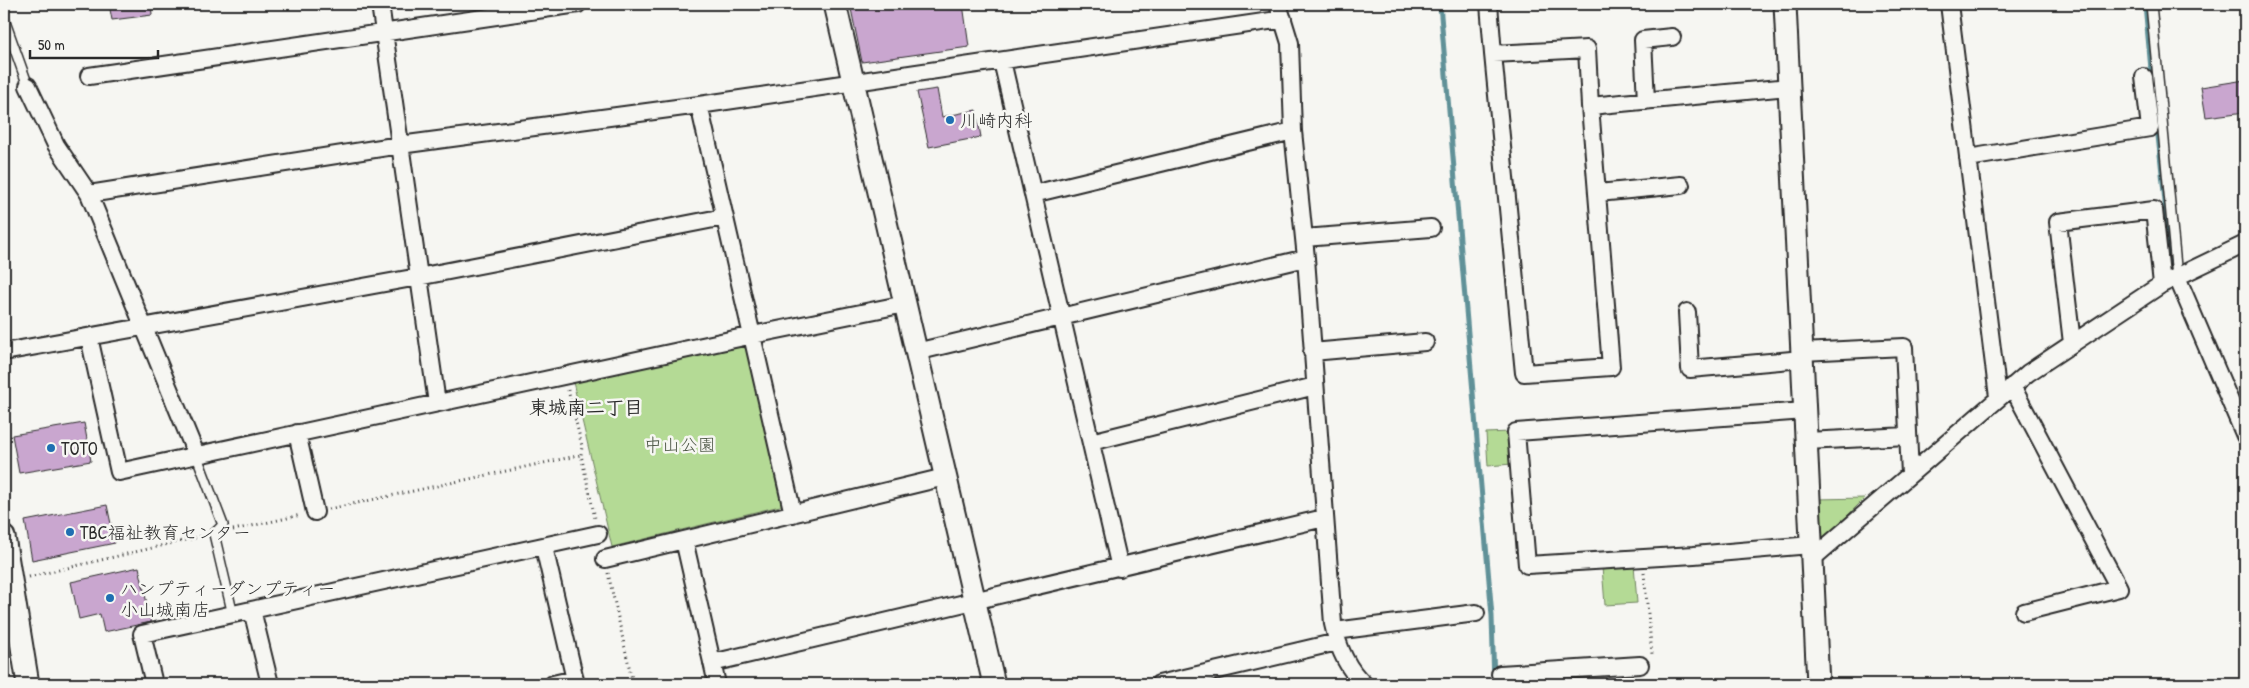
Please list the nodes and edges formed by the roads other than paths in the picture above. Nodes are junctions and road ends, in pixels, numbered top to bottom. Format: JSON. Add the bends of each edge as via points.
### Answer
{"nodes":[{"id":1,"x":380,"y":4,"type":"edge"},
{"id":2,"x":578,"y":4,"type":"edge"},
{"id":3,"x":835,"y":4,"type":"edge"},
{"id":4,"x":1489,"y":4,"type":"edge"},
{"id":5,"x":1785,"y":4,"type":"edge"},
{"id":6,"x":1949,"y":4,"type":"edge"},
{"id":7,"x":2151,"y":4,"type":"edge"},
{"id":8,"x":1281,"y":11,"type":"edge"},
{"id":9,"x":4,"y":19,"type":"edge"},
{"id":10,"x":383,"y":32,"type":"junction"},
{"id":11,"x":1672,"y":37,"type":"dead end"},
{"id":12,"x":1493,"y":54,"type":"junction"},
{"id":13,"x":1002,"y":61,"type":"junction"},
{"id":14,"x":89,"y":76,"type":"dead end"},
{"id":15,"x":2144,"y":77,"type":"dead end"},
{"id":16,"x":852,"y":81,"type":"junction"},
{"id":17,"x":28,"y":86,"type":"joint"},
{"id":18,"x":1789,"y":87,"type":"junction"},
{"id":19,"x":1646,"y":101,"type":"junction"},
{"id":20,"x":700,"y":105,"type":"junction"},
{"id":21,"x":1590,"y":106,"type":"junction"},
{"id":22,"x":1293,"y":132,"type":"junction"},
{"id":23,"x":400,"y":145,"type":"junction"},
{"id":24,"x":1968,"y":158,"type":"junction"},
{"id":25,"x":1681,"y":185,"type":"dead end"},
{"id":26,"x":89,"y":194,"type":"junction"},
{"id":27,"x":1033,"y":194,"type":"junction"},
{"id":28,"x":1598,"y":194,"type":"junction"},
{"id":29,"x":724,"y":217,"type":"junction"},
{"id":30,"x":1431,"y":228,"type":"dead end"},
{"id":31,"x":1304,"y":238,"type":"junction"},
{"id":32,"x":2245,"y":244,"type":"edge"},
{"id":33,"x":1306,"y":258,"type":"junction"},
{"id":34,"x":418,"y":277,"type":"junction"},
{"id":35,"x":2169,"y":280,"type":"junction"},
{"id":36,"x":906,"y":304,"type":"junction"},
{"id":37,"x":1686,"y":312,"type":"dead end"},
{"id":38,"x":1061,"y":317,"type":"junction"},
{"id":39,"x":143,"y":327,"type":"junction"},
{"id":40,"x":753,"y":335,"type":"junction"},
{"id":41,"x":89,"y":337,"type":"junction"},
{"id":42,"x":1425,"y":342,"type":"dead end"},
{"id":43,"x":2072,"y":343,"type":"junction"},
{"id":44,"x":4,"y":352,"type":"edge"},
{"id":45,"x":916,"y":352,"type":"junction"},
{"id":46,"x":1312,"y":352,"type":"junction"},
{"id":47,"x":1802,"y":355,"type":"junction"},
{"id":48,"x":1315,"y":386,"type":"junction"},
{"id":49,"x":2012,"y":386,"type":"junction"},
{"id":50,"x":1998,"y":398,"type":"junction"},
{"id":51,"x":437,"y":403,"type":"junction"},
{"id":52,"x":1805,"y":411,"type":"junction"},
{"id":53,"x":297,"y":433,"type":"junction"},
{"id":54,"x":1908,"y":436,"type":"junction"},
{"id":55,"x":2245,"y":436,"type":"edge"},
{"id":56,"x":1806,"y":441,"type":"junction"},
{"id":57,"x":1091,"y":442,"type":"junction"},
{"id":58,"x":196,"y":454,"type":"junction"},
{"id":59,"x":1910,"y":474,"type":"junction"},
{"id":60,"x":945,"y":477,"type":"junction"},
{"id":61,"x":314,"y":512,"type":"road end"},
{"id":62,"x":793,"y":514,"type":"junction"},
{"id":63,"x":1324,"y":518,"type":"junction"},
{"id":64,"x":598,"y":534,"type":"dead end"},
{"id":65,"x":4,"y":537,"type":"edge"},
{"id":66,"x":684,"y":540,"type":"junction"},
{"id":67,"x":544,"y":547,"type":"junction"},
{"id":68,"x":1812,"y":552,"type":"junction"},
{"id":69,"x":605,"y":559,"type":"dead end"},
{"id":70,"x":1120,"y":568,"type":"junction"},
{"id":71,"x":975,"y":602,"type":"junction"},
{"id":72,"x":252,"y":610,"type":"junction"},
{"id":73,"x":2024,"y":612,"type":"dead end"},
{"id":74,"x":1476,"y":613,"type":"dead end"},
{"id":75,"x":232,"y":615,"type":"junction"},
{"id":76,"x":1336,"y":636,"type":"junction"},
{"id":77,"x":712,"y":664,"type":"junction"},
{"id":78,"x":1648,"y":665,"type":"road end"},
{"id":79,"x":1500,"y":674,"type":"dead end"},
{"id":80,"x":1570,"y":677,"type":"edge"},
{"id":81,"x":1354,"y":681,"type":"edge"},
{"id":82,"x":575,"y":682,"type":"edge"},
{"id":83,"x":28,"y":684,"type":"edge"},
{"id":84,"x":154,"y":684,"type":"edge"},
{"id":85,"x":270,"y":684,"type":"edge"},
{"id":86,"x":552,"y":684,"type":"edge"},
{"id":87,"x":717,"y":684,"type":"edge"},
{"id":88,"x":994,"y":684,"type":"edge"},
{"id":89,"x":1159,"y":684,"type":"edge"},
{"id":90,"x":1818,"y":684,"type":"edge"}],
"edges":[{"from":1,"to":10,"type":"street"},
{"from":2,"to":10,"type":"street"},
{"from":3,"to":16,"type":"street"},
{"from":4,"to":12,"type":"street"},
{"from":5,"to":18,"type":"street"},
{"from":6,"to":24,"type":"street"},
{"from":7,"to":35,"type":"lane"},
{"from":8,"to":13,"type":"street"},
{"from":8,"to":22,"type":"street","via":[[1290,43]]},
{"from":9,"to":17,"type":"lane"},
{"from":10,"to":14,"type":"street"},
{"from":10,"to":23,"type":"street"},
{"from":11,"to":19,"type":"street","via":[[1643,40]]},
{"from":12,"to":21,"type":"street","via":[[1587,49]]},
{"from":12,"to":28,"type":"street","via":[[1524,373],[1612,367]]},
{"from":13,"to":16,"type":"street"},
{"from":13,"to":27,"type":"street"},
{"from":15,"to":24,"type":"street","via":[[2150,128]]},
{"from":16,"to":20,"type":"street"},
{"from":16,"to":36,"type":"street"},
{"from":17,"to":26,"type":"street","via":[[56,145]]},
{"from":18,"to":19,"type":"street"},
{"from":18,"to":47,"type":"street"},
{"from":19,"to":21,"type":"street"},
{"from":20,"to":23,"type":"street"},
{"from":20,"to":29,"type":"street"},
{"from":21,"to":28,"type":"street"},
{"from":22,"to":27,"type":"street"},
{"from":22,"to":31,"type":"street"},
{"from":23,"to":26,"type":"street"},
{"from":23,"to":34,"type":"street"},
{"from":24,"to":50,"type":"street"},
{"from":25,"to":28,"type":"street"},
{"from":26,"to":39,"type":"street"},
{"from":27,"to":38,"type":"street"},
{"from":29,"to":34,"type":"street"},
{"from":29,"to":40,"type":"street"},
{"from":30,"to":31,"type":"street"},
{"from":31,"to":33,"type":"street"},
{"from":32,"to":35,"type":"street"},
{"from":33,"to":38,"type":"street"},
{"from":33,"to":46,"type":"street"},
{"from":34,"to":39,"type":"street"},
{"from":34,"to":51,"type":"street"},
{"from":35,"to":43,"type":"street"},
{"from":35,"to":43,"type":"street","via":[[2154,210],[2058,222]]},
{"from":35,"to":55,"type":"street"},
{"from":36,"to":40,"type":"street"},
{"from":36,"to":45,"type":"street"},
{"from":37,"to":47,"type":"street","via":[[1690,369]]},
{"from":38,"to":45,"type":"street"},
{"from":38,"to":57,"type":"street"},
{"from":39,"to":41,"type":"street"},
{"from":39,"to":58,"type":"street"},
{"from":40,"to":51,"type":"street"},
{"from":40,"to":62,"type":"street"},
{"from":41,"to":44,"type":"street"},
{"from":41,"to":58,"type":"street","via":[[119,472]]},
{"from":42,"to":46,"type":"street"},
{"from":43,"to":49,"type":"street"},
{"from":45,"to":60,"type":"street"},
{"from":46,"to":48,"type":"street"},
{"from":47,"to":52,"type":"street"},
{"from":47,"to":54,"type":"street","via":[[1904,347]]},
{"from":48,"to":57,"type":"street"},
{"from":48,"to":63,"type":"street"},
{"from":49,"to":50,"type":"street"},
{"from":49,"to":73,"type":"street","via":[[2119,588]]},
{"from":50,"to":59,"type":"street"},
{"from":51,"to":53,"type":"street"},
{"from":52,"to":56,"type":"street"},
{"from":52,"to":68,"type":"street","via":[[1516,432],[1527,565]]},
{"from":53,"to":58,"type":"street"},
{"from":53,"to":61,"type":"street"},
{"from":54,"to":56,"type":"street"},
{"from":54,"to":59,"type":"street"},
{"from":56,"to":68,"type":"street"},
{"from":57,"to":70,"type":"street"},
{"from":58,"to":75,"type":"lane","via":[[223,525],[214,534]]},
{"from":59,"to":68,"type":"street"},
{"from":60,"to":62,"type":"street"},
{"from":60,"to":71,"type":"street"},
{"from":62,"to":66,"type":"street"},
{"from":63,"to":70,"type":"street"},
{"from":63,"to":76,"type":"street"},
{"from":64,"to":67,"type":"street"},
{"from":65,"to":83,"type":"street"},
{"from":66,"to":69,"type":"street"},
{"from":66,"to":77,"type":"street"},
{"from":67,"to":72,"type":"street"},
{"from":67,"to":82,"type":"street"},
{"from":68,"to":90,"type":"street"},
{"from":70,"to":71,"type":"street"},
{"from":71,"to":77,"type":"street"},
{"from":71,"to":88,"type":"street"},
{"from":72,"to":75,"type":"street"},
{"from":72,"to":85,"type":"street"},
{"from":74,"to":76,"type":"street"},
{"from":75,"to":84,"type":"street","via":[[142,634]]},
{"from":76,"to":81,"type":"street"},
{"from":76,"to":89,"type":"street"},
{"from":77,"to":87,"type":"street"},
{"from":78,"to":80,"type":"street"},
{"from":79,"to":80,"type":"street"},
{"from":82,"to":86,"type":"street"}]}
